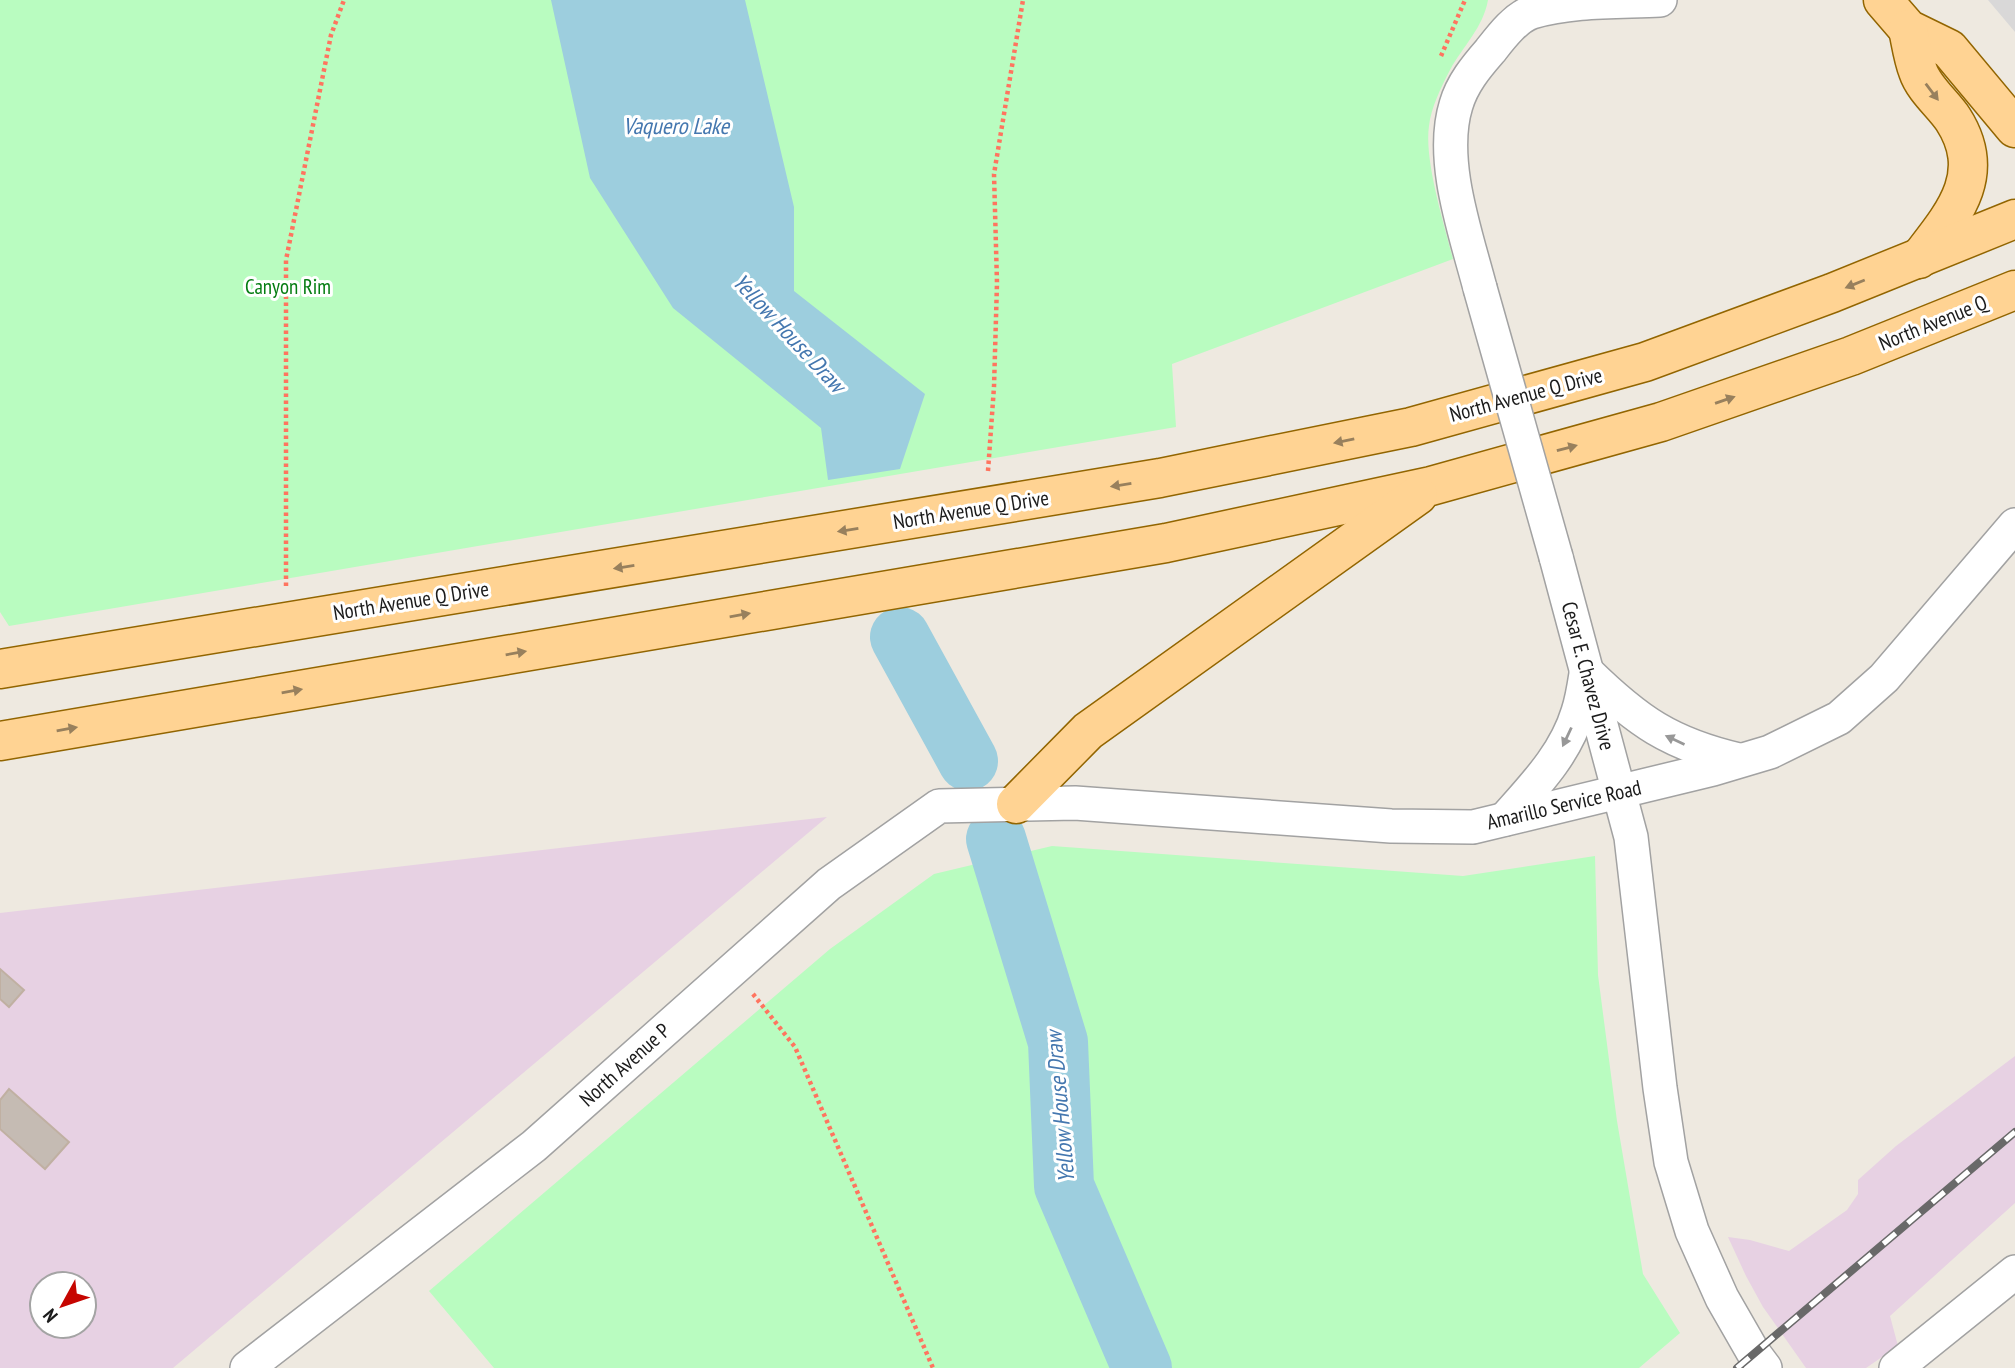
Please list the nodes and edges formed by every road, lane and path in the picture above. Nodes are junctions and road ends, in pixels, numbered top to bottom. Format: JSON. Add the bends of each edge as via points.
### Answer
{"nodes":[{"id":1,"x":344,"y":0,"type":"edge"},
{"id":2,"x":1023,"y":0,"type":"edge"},
{"id":3,"x":1660,"y":0,"type":"edge"},
{"id":4,"x":1883,"y":0,"type":"edge"},
{"id":5,"x":1529,"y":6,"type":"edge"},
{"id":6,"x":1908,"y":29,"type":"junction"},
{"id":7,"x":2015,"y":128,"type":"edge"},
{"id":8,"x":2015,"y":219,"type":"edge"},
{"id":9,"x":1919,"y":259,"type":"junction"},
{"id":10,"x":2015,"y":290,"type":"edge"},
{"id":11,"x":985,"y":507,"type":"junction"},
{"id":12,"x":1367,"y":514,"type":"junction"},
{"id":13,"x":2015,"y":526,"type":"edge"},
{"id":14,"x":286,"y":622,"type":"junction"},
{"id":15,"x":0,"y":669,"type":"edge"},
{"id":16,"x":1587,"y":672,"type":"junction"},
{"id":17,"x":0,"y":741,"type":"edge"},
{"id":18,"x":1740,"y":761,"type":"junction"},
{"id":19,"x":1619,"y":793,"type":"junction"},
{"id":20,"x":1016,"y":804,"type":"junction"},
{"id":21,"x":1505,"y":819,"type":"junction"},
{"id":22,"x":732,"y":969,"type":"junction"},
{"id":23,"x":2015,"y":1272,"type":"edge"},
{"id":24,"x":247,"y":1368,"type":"edge"},
{"id":25,"x":933,"y":1368,"type":"edge"},
{"id":26,"x":1765,"y":1368,"type":"edge"},
{"id":27,"x":1896,"y":1368,"type":"edge"}],
"edges":[{"from":1,"to":14,"type":"path","via":[[331,35],[286,260]]},
{"from":2,"to":11,"type":"path","via":[[994,174],[997,283]]},
{"from":3,"to":5,"type":"street"},
{"from":4,"to":6,"type":"main road"},
{"from":5,"to":16,"type":"street","name":"Cesar E. Chavez Drive","bridge":true,"via":[[1462,89],[1450,145],[1480,288]]},
{"from":6,"to":7,"type":"main road","via":[[1949,50]]},
{"from":6,"to":9,"type":"main road","one_way":true,"via":[[1919,74],[1954,120],[1964,142],[1969,176],[1944,226]]},
{"from":8,"to":9,"type":"main road"},
{"from":9,"to":11,"type":"main road","name":"North Avenue Q Drive","one_way":true,"via":[[1644,362],[1411,427],[1160,478]]},
{"from":12,"to":10,"type":"main road","name":"North Avenue Q","one_way":true,"via":[[1431,486],[1661,422],[1851,356]]},
{"from":11,"to":14,"type":"main road","name":"North Avenue Q Drive","one_way":true},
{"from":17,"to":12,"type":"main road","one_way":true,"via":[[1166,543]]},
{"from":12,"to":20,"type":"main road","via":[[1088,731]]},
{"from":13,"to":18,"type":"street","name":"Amarillo Service Road","via":[[1884,678],[1839,718],[1770,752]]},
{"from":14,"to":15,"type":"main road","name":"North Avenue Q Drive"},
{"from":18,"to":16,"type":"street","one_way":true,"via":[[1699,750],[1654,730]]},
{"from":16,"to":19,"type":"street","name":"Cesar E. Chavez Drive"},
{"from":16,"to":21,"type":"street","one_way":true,"via":[[1578,712],[1564,744]]},
{"from":18,"to":19,"type":"street","name":"Amarillo Service Road"},
{"from":19,"to":21,"type":"street","name":"Amarillo Service Road"},
{"from":19,"to":26,"type":"street","name":"Cesar E. Chavez Drive","via":[[1630,837],[1671,1162],[1692,1231],[1722,1298]]},
{"from":20,"to":21,"type":"street","name":"Amarillo Service Road","via":[[1075,803],[1391,827],[1473,827]]},
{"from":20,"to":22,"type":"street","name":"North Avenue P","via":[[939,806],[829,884]]},
{"from":22,"to":24,"type":"street","name":"North Avenue P","via":[[534,1146]]},
{"from":22,"to":25,"type":"path","via":[[794,1047]]},
{"from":23,"to":27,"type":"street"}]}
